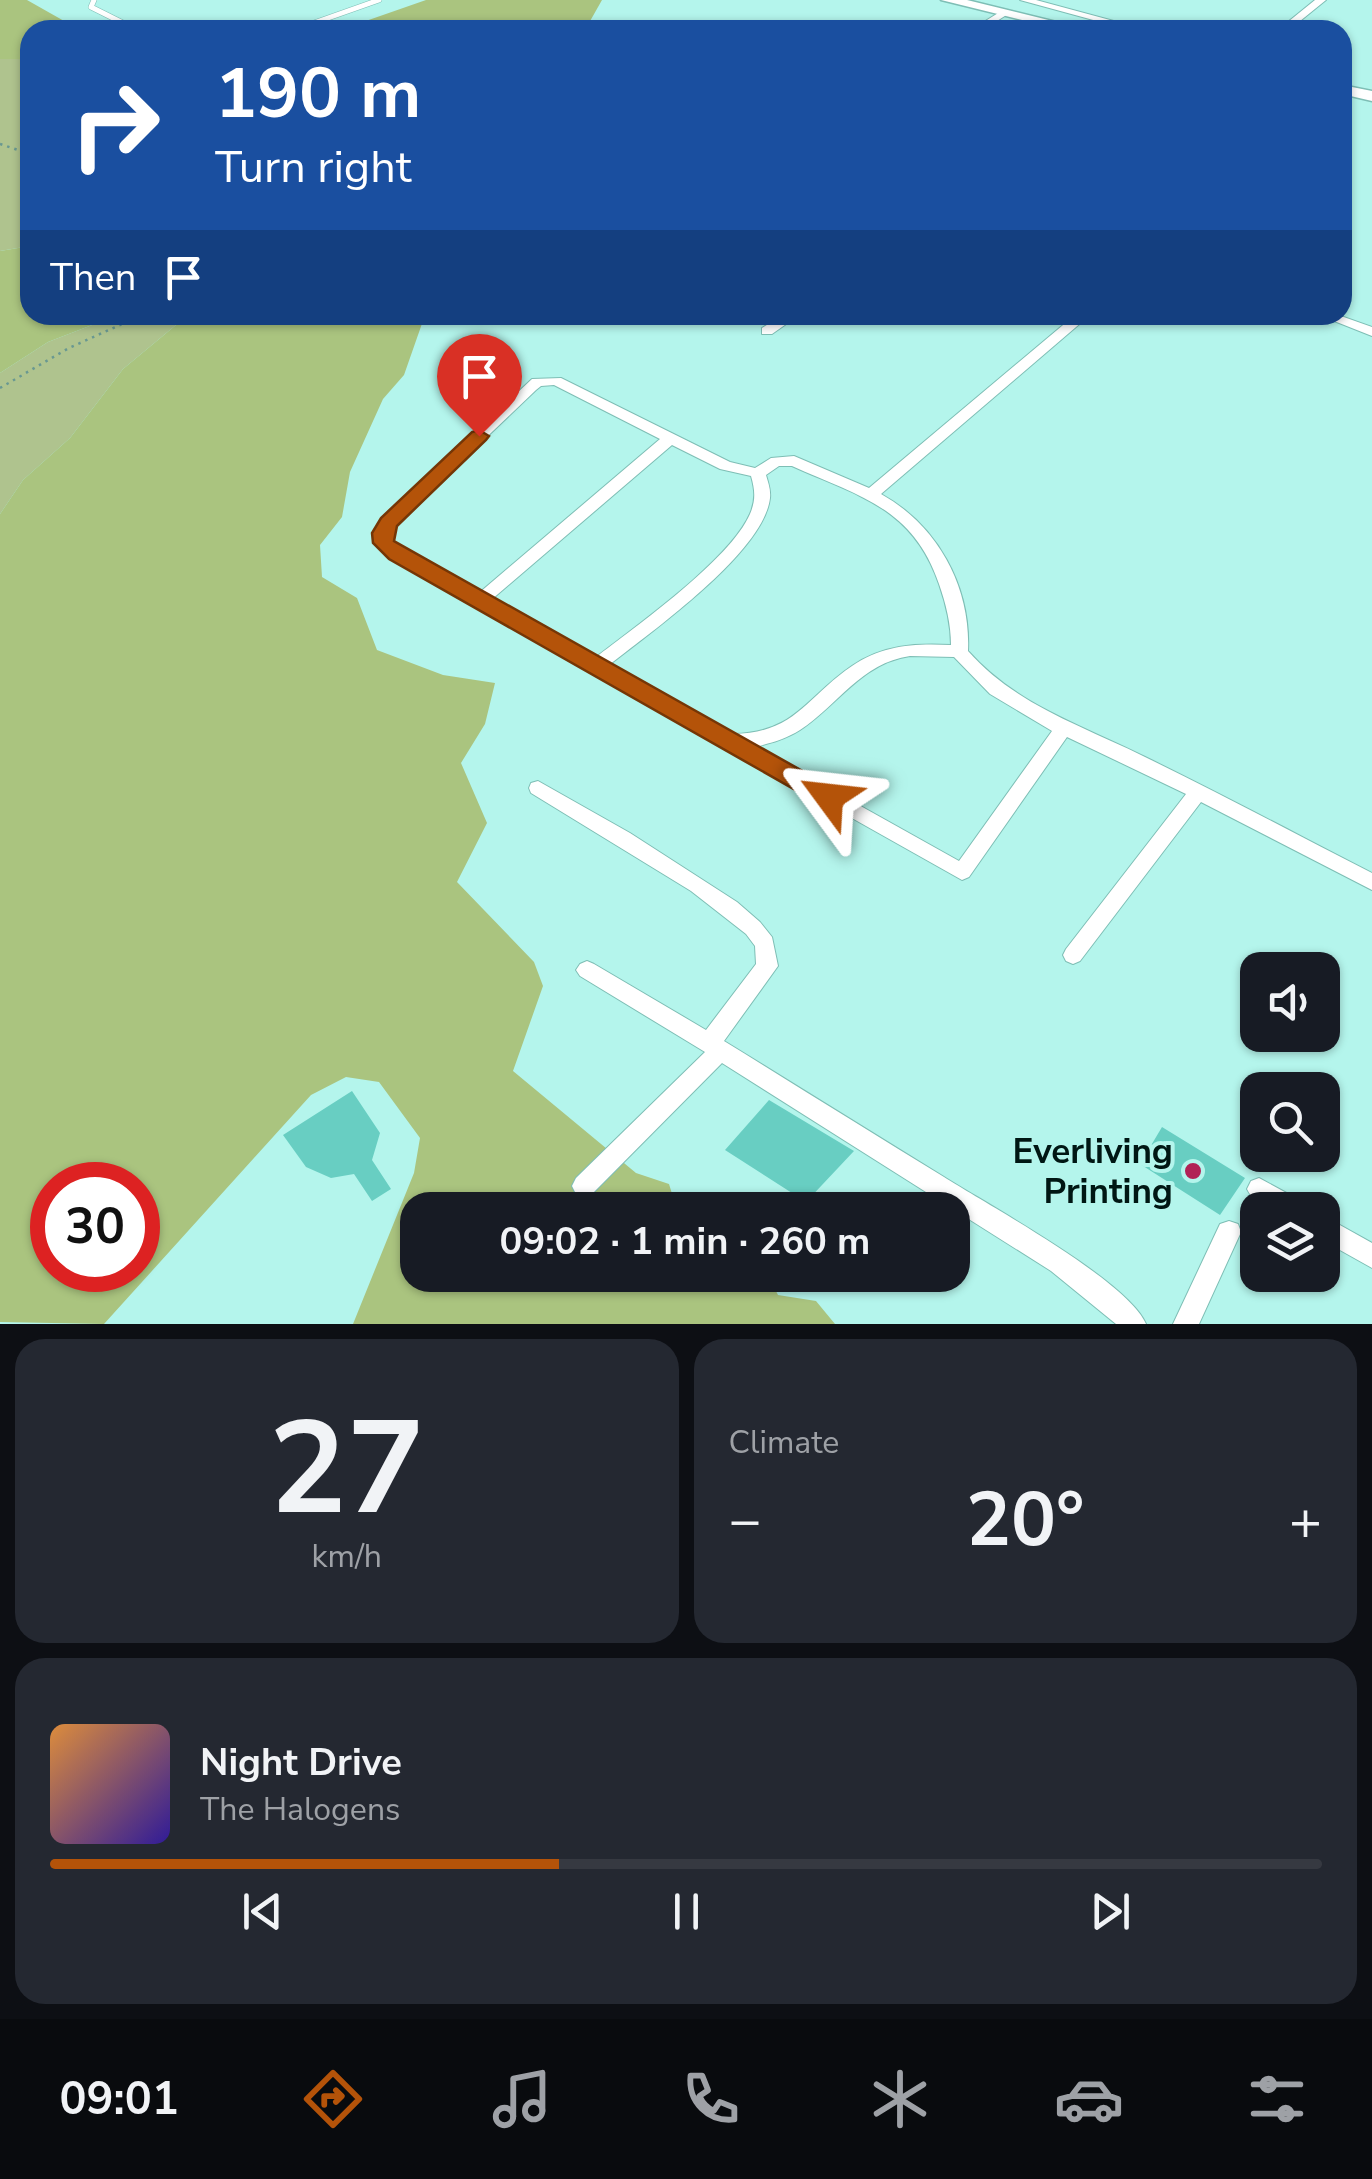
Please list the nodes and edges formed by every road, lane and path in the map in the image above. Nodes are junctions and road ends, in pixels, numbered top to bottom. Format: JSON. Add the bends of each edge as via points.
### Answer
{"nodes":[{"id":1,"x":94,"y":0,"type":"edge"},
{"id":2,"x":379,"y":0,"type":"edge"},
{"id":3,"x":948,"y":0,"type":"edge"},
{"id":4,"x":1025,"y":0,"type":"edge"},
{"id":5,"x":1321,"y":0,"type":"edge"},
{"id":6,"x":1055,"y":3,"type":"edge"},
{"id":7,"x":1006,"y":12,"type":"junction"},
{"id":8,"x":118,"y":20,"type":"edge"},
{"id":9,"x":322,"y":20,"type":"edge"},
{"id":10,"x":993,"y":20,"type":"edge"},
{"id":11,"x":1040,"y":20,"type":"edge"},
{"id":12,"x":1110,"y":20,"type":"edge"},
{"id":13,"x":1296,"y":20,"type":"edge"},
{"id":14,"x":120,"y":325,"type":"edge"},
{"id":15,"x":777,"y":325,"type":"edge"},
{"id":16,"x":1071,"y":325,"type":"edge"},
{"id":17,"x":767,"y":332,"type":"dead end"},
{"id":18,"x":0,"y":388,"type":"edge"},
{"id":19,"x":671,"y":438,"type":"junction"},
{"id":20,"x":758,"y":473,"type":"junction"},
{"id":21,"x":869,"y":496,"type":"junction"},
{"id":22,"x":481,"y":600,"type":"junction"},
{"id":23,"x":959,"y":652,"type":"junction"},
{"id":24,"x":595,"y":667,"type":"junction"},
{"id":25,"x":1064,"y":728,"type":"junction"},
{"id":26,"x":730,"y":741,"type":"junction"},
{"id":27,"x":538,"y":788,"type":"dead end"},
{"id":28,"x":1198,"y":793,"type":"junction"},
{"id":29,"x":1372,"y":882,"type":"edge"},
{"id":30,"x":1073,"y":954,"type":"dead end"},
{"id":31,"x":587,"y":970,"type":"dead end"},
{"id":32,"x":714,"y":1048,"type":"junction"},
{"id":33,"x":584,"y":1186,"type":"dead end"},
{"id":34,"x":1259,"y":1189,"type":"dead end"},
{"id":35,"x":1264,"y":1192,"type":"edge"},
{"id":36,"x":1229,"y":1232,"type":"dead end"},
{"id":37,"x":1340,"y":1237,"type":"edge"},
{"id":38,"x":1372,"y":1256,"type":"edge"},
{"id":39,"x":1133,"y":1324,"type":"edge"},
{"id":40,"x":1186,"y":1324,"type":"edge"}],
"edges":[{"from":1,"to":8,"type":"lane","via":[[91,6]]},
{"from":2,"to":9,"type":"lane"},
{"from":3,"to":7,"type":"main road"},
{"from":4,"to":6,"type":"street"},
{"from":5,"to":13,"type":"street"},
{"from":6,"to":12,"type":"street"},
{"from":7,"to":10,"type":"street"},
{"from":7,"to":11,"type":"main road"},
{"from":14,"to":18,"type":"path"},
{"from":15,"to":17,"type":"street"},
{"from":16,"to":21,"type":"street"},
{"from":19,"to":20,"type":"street","via":[[725,466]]},
{"from":19,"to":22,"type":"street"},
{"from":19,"to":22,"type":"street","via":[[556,381],[531,387],[382,533],[396,554]]},
{"from":20,"to":21,"type":"street","via":[[794,461]]},
{"from":20,"to":24,"type":"street","via":[[763,498],[751,529],[723,562]]},
{"from":21,"to":23,"type":"street","via":[[917,522],[942,560],[961,628]]},
{"from":22,"to":24,"type":"street"},
{"from":23,"to":25,"type":"street","via":[[1004,700]]},
{"from":23,"to":26,"type":"street","via":[[884,656],[784,734]]},
{"from":24,"to":26,"type":"street"},
{"from":25,"to":26,"type":"street","via":[[962,872]]},
{"from":25,"to":28,"type":"street"},
{"from":27,"to":32,"type":"street","via":[[674,869],[764,942],[767,966]]},
{"from":28,"to":29,"type":"street"},
{"from":28,"to":30,"type":"street"},
{"from":31,"to":32,"type":"street"},
{"from":32,"to":33,"type":"street"},
{"from":32,"to":39,"type":"street","via":[[1060,1264]]},
{"from":34,"to":35,"type":"street"},
{"from":36,"to":40,"type":"street"},
{"from":37,"to":38,"type":"street"}]}
